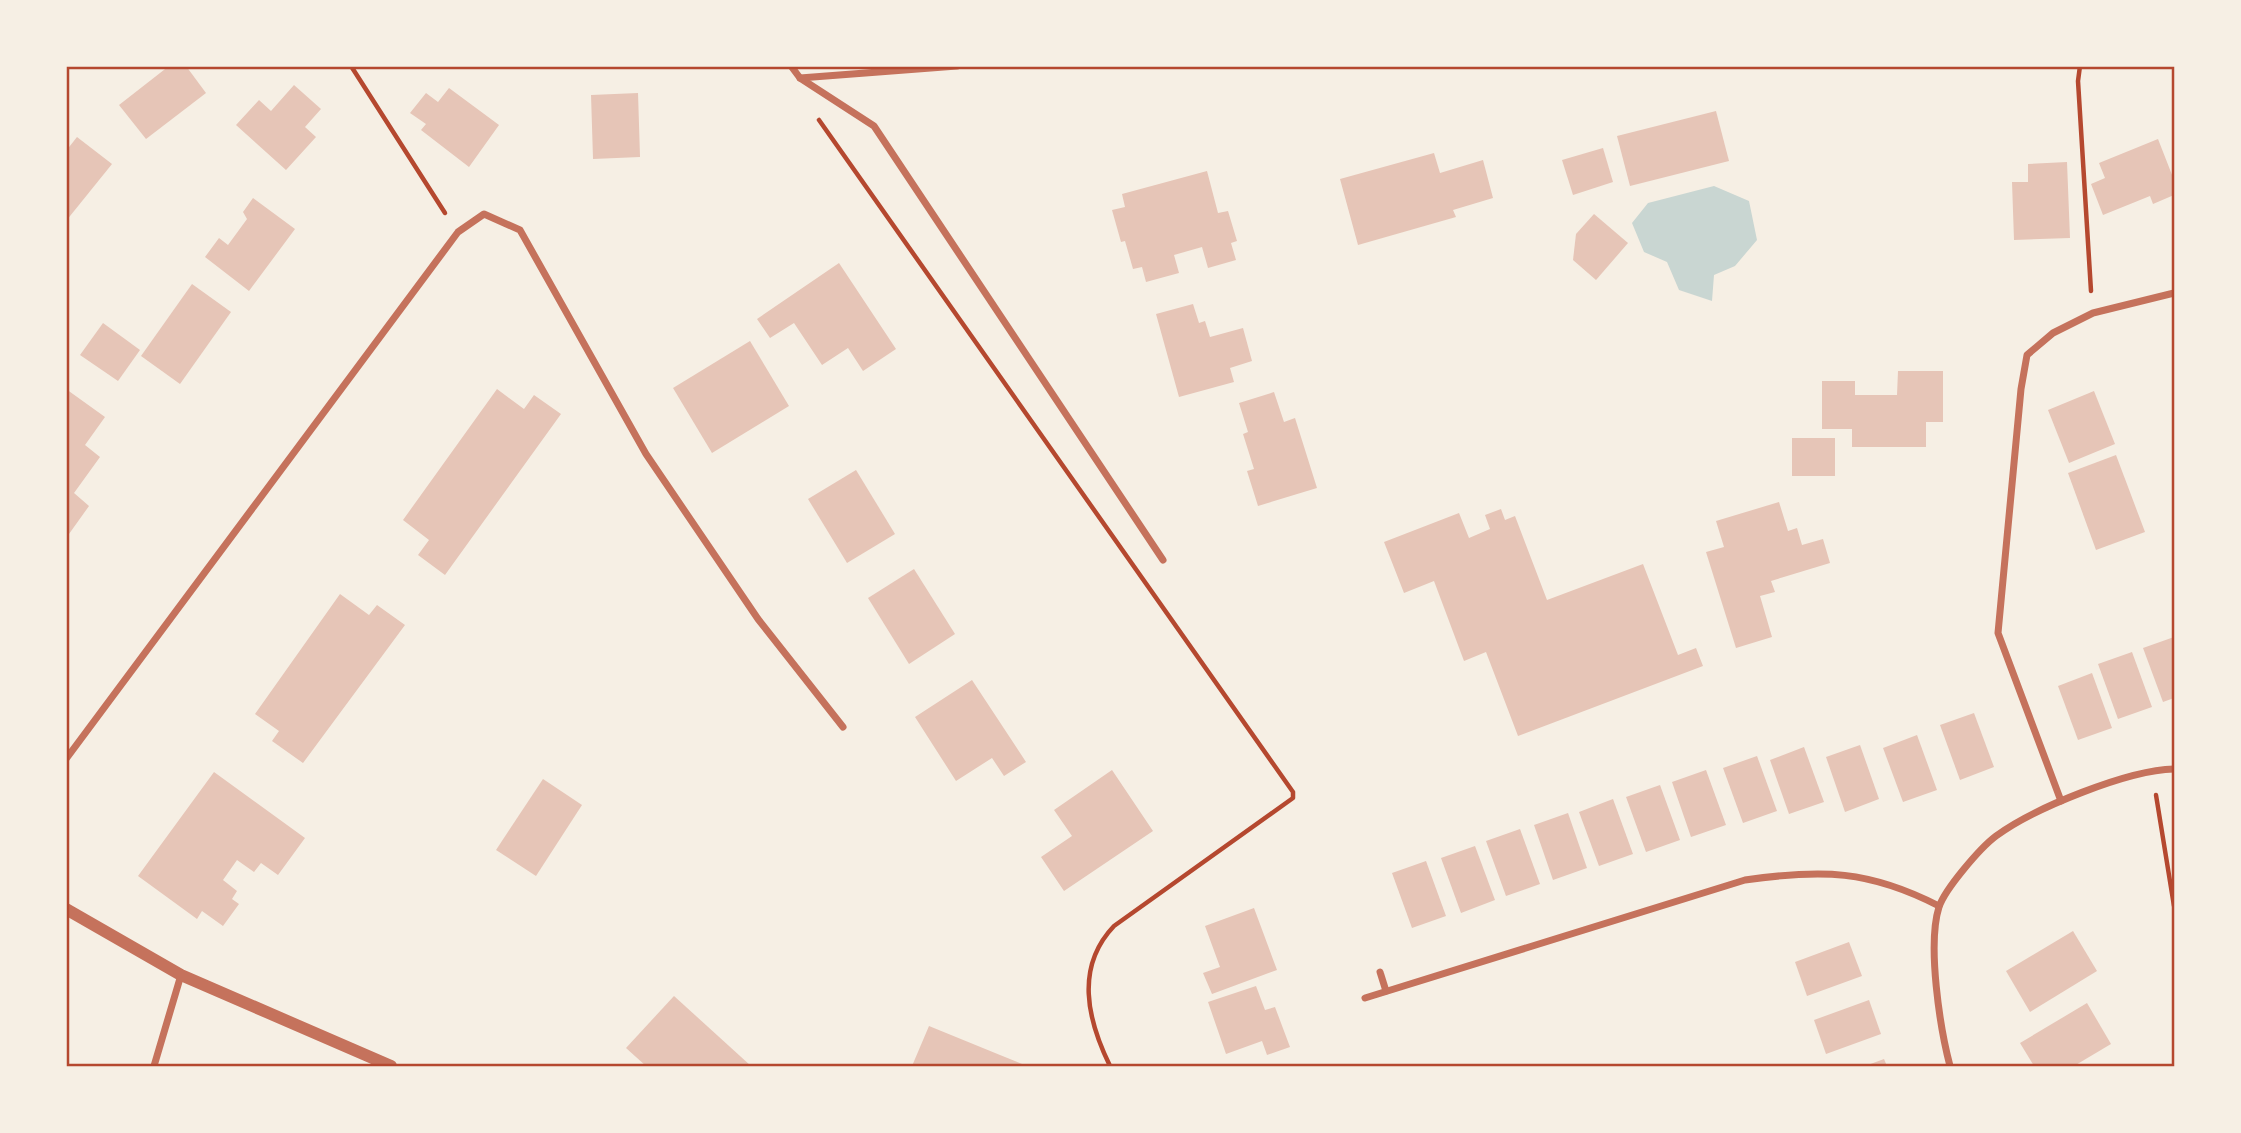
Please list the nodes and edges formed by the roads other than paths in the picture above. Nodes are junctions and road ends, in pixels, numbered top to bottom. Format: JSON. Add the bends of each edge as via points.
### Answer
{"nodes":[{"id":1,"x":791,"y":66,"type":"edge"},
{"id":2,"x":957,"y":66,"type":"edge"},
{"id":3,"x":800,"y":78,"type":"junction"},
{"id":4,"x":2175,"y":293,"type":"edge"},
{"id":5,"x":1163,"y":560,"type":"dead end"},
{"id":6,"x":843,"y":727,"type":"dead end"},
{"id":7,"x":66,"y":759,"type":"edge"},
{"id":8,"x":2175,"y":769,"type":"edge"},
{"id":9,"x":2061,"y":802,"type":"junction"},
{"id":10,"x":1939,"y":906,"type":"junction"},
{"id":11,"x":66,"y":909,"type":"edge"},
{"id":12,"x":1380,"y":972,"type":"dead end"},
{"id":13,"x":181,"y":975,"type":"junction"},
{"id":14,"x":1386,"y":991,"type":"junction"},
{"id":15,"x":1365,"y":998,"type":"dead end"},
{"id":16,"x":154,"y":1066,"type":"edge"},
{"id":17,"x":391,"y":1066,"type":"edge"},
{"id":18,"x":1950,"y":1066,"type":"edge"}],
"edges":[{"from":1,"to":3,"type":"street"},
{"from":2,"to":3,"type":"street"},
{"from":3,"to":5,"type":"street","via":[[874,126]]},
{"from":4,"to":9,"type":"street","via":[[2093,313],[2053,333],[2027,355],[1998,633]]},
{"from":6,"to":7,"type":"street","via":[[758,620],[646,454],[520,230],[484,214],[458,232]]},
{"from":8,"to":9,"type":"street","via":[[2153,769]]},
{"from":9,"to":10,"type":"street","via":[[1995,837]]},
{"from":10,"to":14,"type":"street","via":[[1903,887],[1857,876],[1806,872],[1745,880]]},
{"from":10,"to":18,"type":"street","via":[[1933,944]]},
{"from":11,"to":13,"type":"street"},
{"from":12,"to":14,"type":"street"},
{"from":13,"to":16,"type":"street"},
{"from":13,"to":17,"type":"street"},
{"from":14,"to":15,"type":"street"}]}
